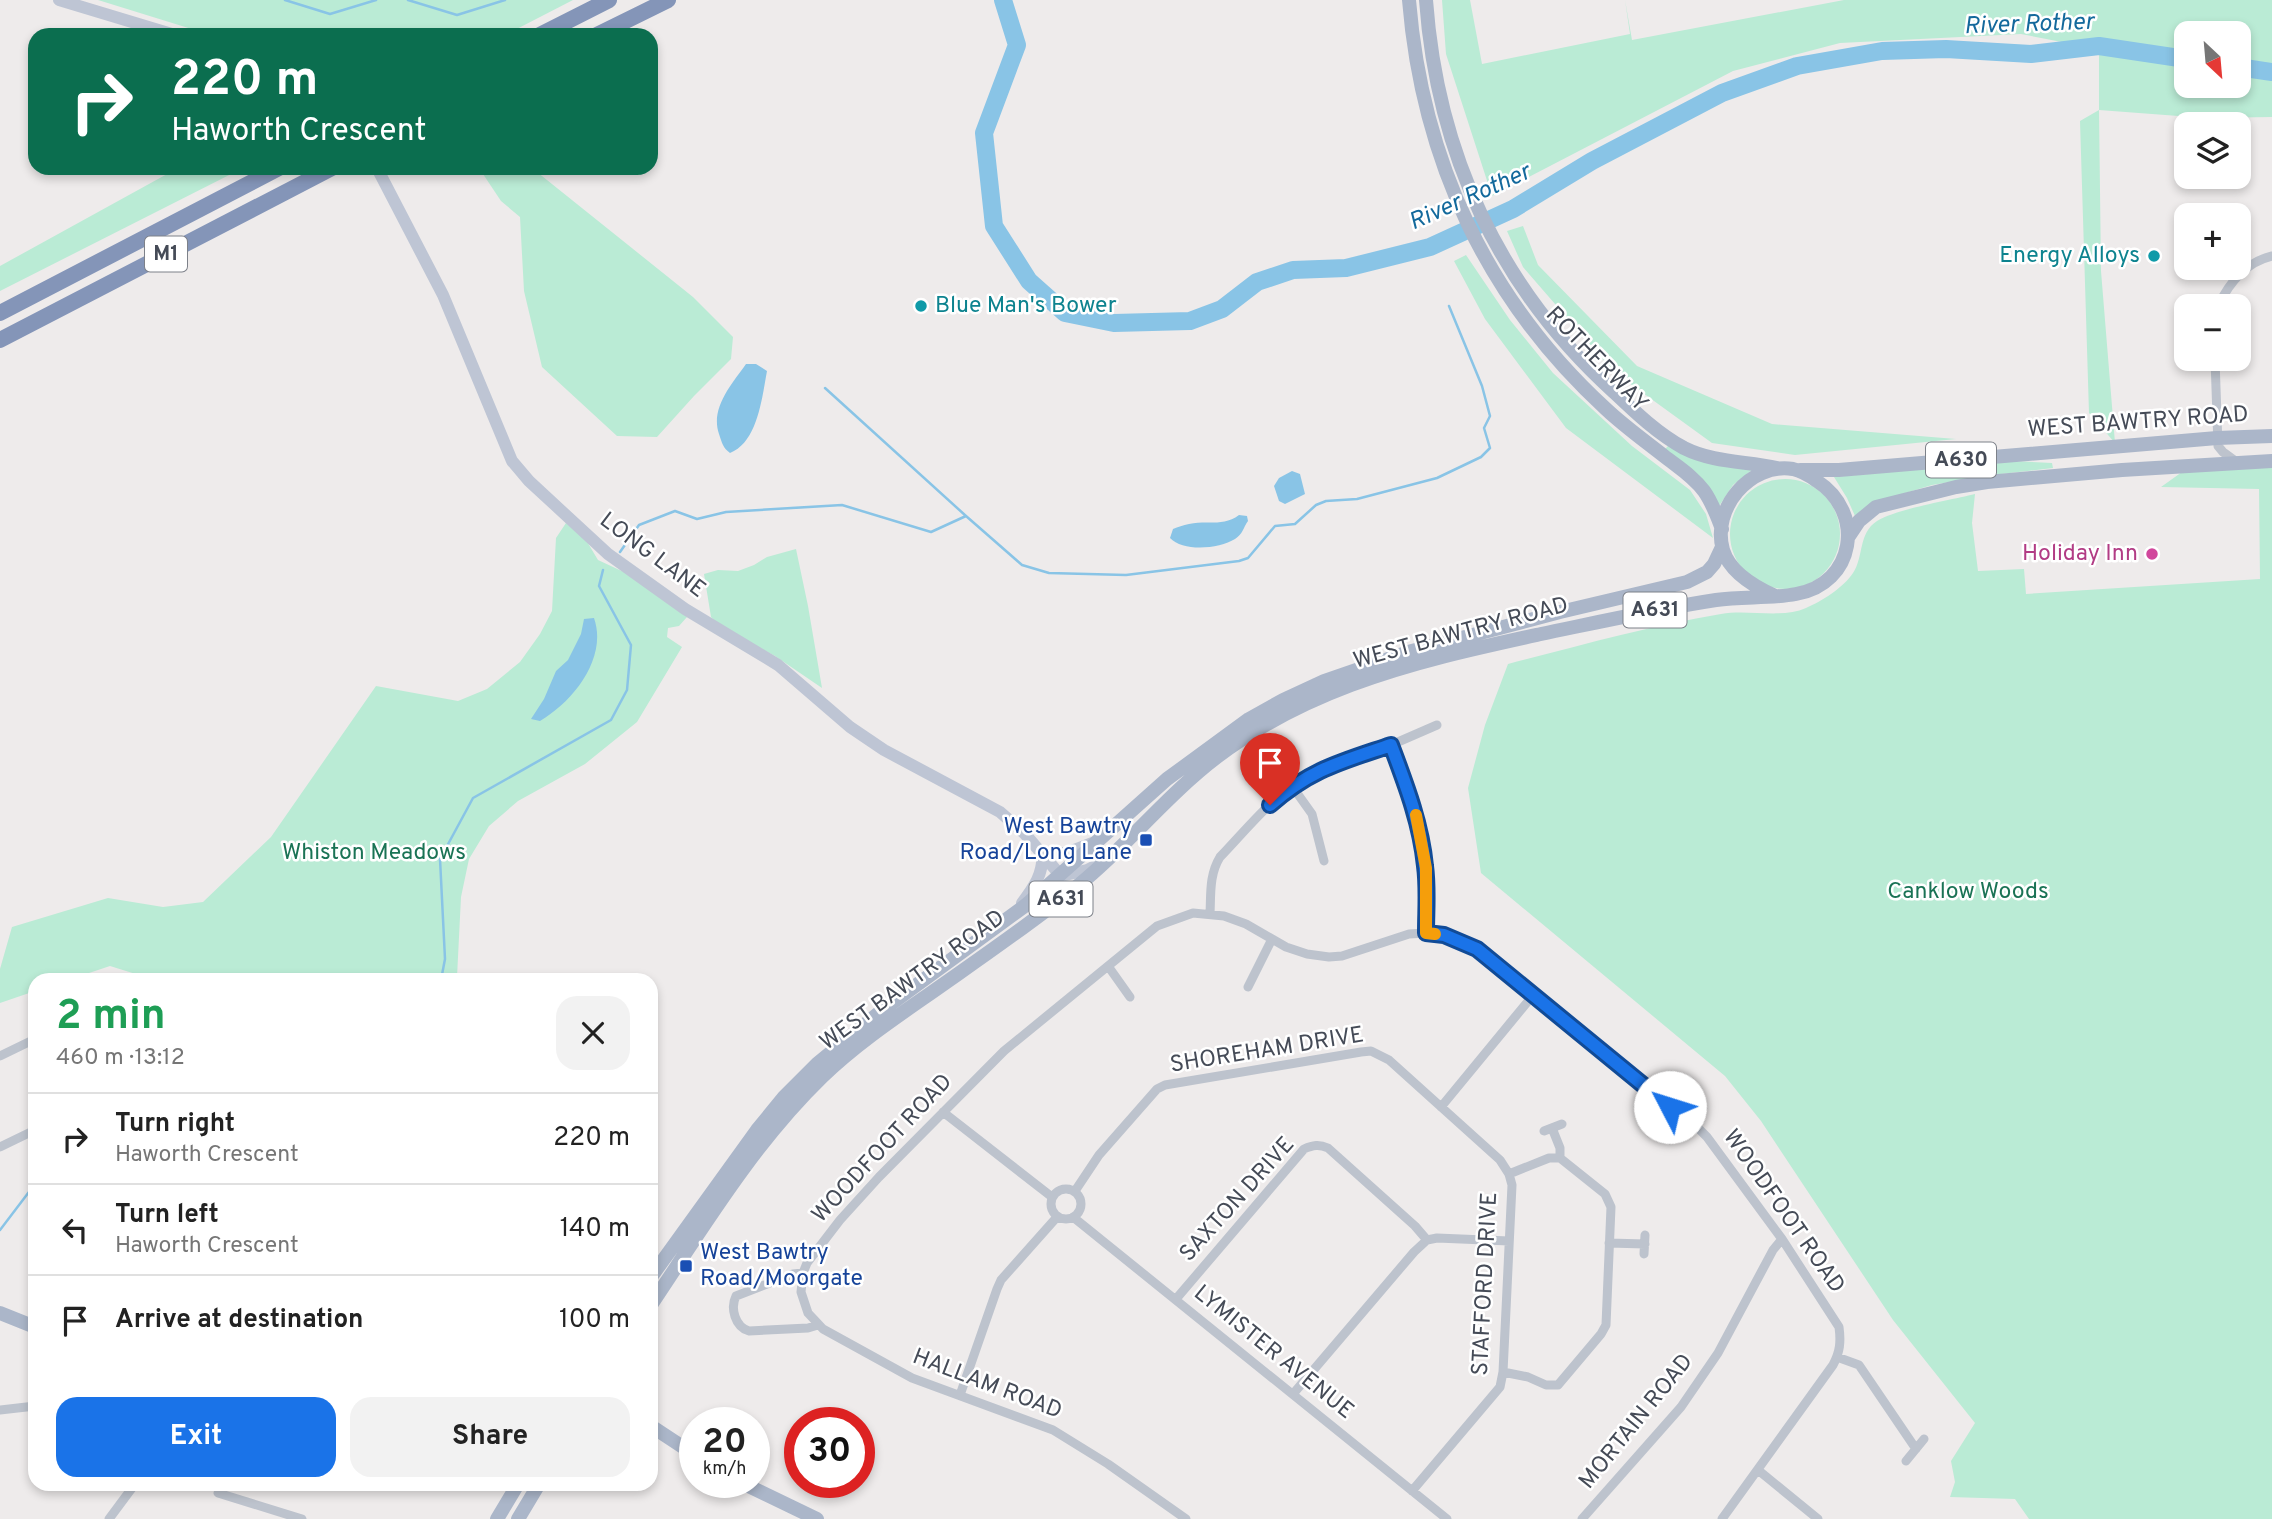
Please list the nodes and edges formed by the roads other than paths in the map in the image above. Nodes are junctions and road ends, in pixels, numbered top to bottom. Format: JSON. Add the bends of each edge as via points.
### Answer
{"nodes":[{"id":1,"x":58,"y":0,"type":"edge"},
{"id":2,"x":609,"y":0,"type":"edge"},
{"id":3,"x":668,"y":0,"type":"edge"},
{"id":4,"x":1409,"y":0,"type":"edge"},
{"id":5,"x":1426,"y":0,"type":"edge"},
{"id":6,"x":152,"y":28,"type":"edge"},
{"id":7,"x":554,"y":28,"type":"edge"},
{"id":8,"x":611,"y":28,"type":"edge"},
{"id":9,"x":266,"y":175,"type":"edge"},
{"id":10,"x":318,"y":175,"type":"edge"},
{"id":11,"x":381,"y":175,"type":"edge"},
{"id":12,"x":2272,"y":256,"type":"edge"},
{"id":13,"x":2224,"y":294,"type":"edge"},
{"id":14,"x":0,"y":313,"type":"edge"},
{"id":15,"x":0,"y":340,"type":"edge"},
{"id":16,"x":2214,"y":371,"type":"edge"},
{"id":17,"x":2272,"y":436,"type":"edge"},
{"id":18,"x":2217,"y":438,"type":"junction"},
{"id":19,"x":2272,"y":461,"type":"edge"},
{"id":20,"x":2238,"y":463,"type":"junction"},
{"id":21,"x":1781,"y":469,"type":"junction"},
{"id":22,"x":1798,"y":470,"type":"junction"},
{"id":23,"x":1722,"y":530,"type":"junction"},
{"id":24,"x":1849,"y":536,"type":"junction"},
{"id":25,"x":1722,"y":547,"type":"junction"},
{"id":26,"x":1775,"y":596,"type":"junction"},
{"id":27,"x":1617,"y":598,"type":"junction"},
{"id":28,"x":1646,"y":612,"type":"junction"},
{"id":29,"x":1437,"y":725,"type":"dead end"},
{"id":30,"x":1391,"y":745,"type":"junction"},
{"id":31,"x":1292,"y":786,"type":"junction"},
{"id":32,"x":1103,"y":837,"type":"junction"},
{"id":33,"x":1042,"y":853,"type":"junction"},
{"id":34,"x":1108,"y":858,"type":"junction"},
{"id":35,"x":1324,"y":861,"type":"dead end"},
{"id":36,"x":1061,"y":876,"type":"junction"},
{"id":37,"x":1014,"y":914,"type":"junction"},
{"id":38,"x":1210,"y":914,"type":"junction"},
{"id":39,"x":1426,"y":933,"type":"junction"},
{"id":40,"x":1272,"y":939,"type":"junction"},
{"id":41,"x":1108,"y":966,"type":"junction"},
{"id":42,"x":1248,"y":987,"type":"dead end"},
{"id":43,"x":1534,"y":994,"type":"junction"},
{"id":44,"x":1129,"y":997,"type":"dead end"},
{"id":45,"x":28,"y":1042,"type":"edge"},
{"id":46,"x":0,"y":1056,"type":"edge"},
{"id":47,"x":1441,"y":1107,"type":"junction"},
{"id":48,"x":943,"y":1112,"type":"junction"},
{"id":49,"x":1562,"y":1124,"type":"dead end"},
{"id":50,"x":28,"y":1133,"type":"edge"},
{"id":51,"x":0,"y":1147,"type":"edge"},
{"id":52,"x":1560,"y":1158,"type":"junction"},
{"id":53,"x":1509,"y":1174,"type":"junction"},
{"id":54,"x":1075,"y":1191,"type":"junction"},
{"id":55,"x":1052,"y":1197,"type":"junction"},
{"id":56,"x":1057,"y":1217,"type":"junction"},
{"id":57,"x":1073,"y":1217,"type":"junction"},
{"id":58,"x":1782,"y":1239,"type":"junction"},
{"id":59,"x":1427,"y":1240,"type":"junction"},
{"id":60,"x":1509,"y":1241,"type":"junction"},
{"id":61,"x":1609,"y":1243,"type":"junction"},
{"id":62,"x":1645,"y":1244,"type":"dead end"},
{"id":63,"x":658,"y":1267,"type":"edge"},
{"id":64,"x":803,"y":1273,"type":"junction"},
{"id":65,"x":658,"y":1295,"type":"edge"},
{"id":66,"x":1176,"y":1298,"type":"junction"},
{"id":67,"x":0,"y":1313,"type":"edge"},
{"id":68,"x":28,"y":1324,"type":"edge"},
{"id":69,"x":818,"y":1325,"type":"junction"},
{"id":70,"x":1837,"y":1357,"type":"junction"},
{"id":71,"x":1503,"y":1372,"type":"junction"},
{"id":72,"x":1293,"y":1394,"type":"junction"},
{"id":73,"x":960,"y":1395,"type":"junction"},
{"id":74,"x":28,"y":1406,"type":"edge"},
{"id":75,"x":1,"y":1408,"type":"edge"},
{"id":76,"x":658,"y":1430,"type":"edge"},
{"id":77,"x":1924,"y":1439,"type":"dead end"},
{"id":78,"x":679,"y":1444,"type":"edge"},
{"id":79,"x":1916,"y":1449,"type":"junction"},
{"id":80,"x":1906,"y":1461,"type":"dead end"},
{"id":81,"x":1758,"y":1470,"type":"junction"},
{"id":82,"x":130,"y":1491,"type":"edge"},
{"id":83,"x":514,"y":1491,"type":"edge"},
{"id":84,"x":535,"y":1491,"type":"edge"},
{"id":85,"x":1412,"y":1491,"type":"junction"},
{"id":86,"x":218,"y":1493,"type":"dead end"},
{"id":87,"x":770,"y":1496,"type":"edge"},
{"id":88,"x":109,"y":1519,"type":"edge"},
{"id":89,"x":302,"y":1519,"type":"edge"},
{"id":90,"x":497,"y":1519,"type":"edge"},
{"id":91,"x":518,"y":1519,"type":"edge"},
{"id":92,"x":817,"y":1519,"type":"edge"},
{"id":93,"x":1186,"y":1519,"type":"edge"},
{"id":94,"x":1447,"y":1519,"type":"edge"},
{"id":95,"x":1582,"y":1519,"type":"edge"},
{"id":96,"x":1722,"y":1519,"type":"edge"},
{"id":97,"x":1818,"y":1519,"type":"edge"}],
"edges":[{"from":1,"to":6,"type":"street"},
{"from":2,"to":7,"type":"highway"},
{"from":3,"to":8,"type":"highway"},
{"from":4,"to":23,"type":"main road","name":"ROTHERWAY","via":[[1419,82],[1433,135],[1461,212],[1481,250],[1517,310],[1548,349],[1607,410],[1698,483]]},
{"from":5,"to":21,"type":"main road","name":"ROTHERWAY","via":[[1436,84],[1452,144],[1495,242],[1556,333],[1593,373],[1684,448],[1714,459]]},
{"from":9,"to":14,"type":"highway","number":"M1"},
{"from":10,"to":15,"type":"highway","number":"M1"},
{"from":11,"to":33,"type":"street","name":"LONG LANE","via":[[443,295],[500,438],[529,481],[608,554],[685,609],[778,665],[884,750],[1000,812]]},
{"from":12,"to":13,"type":"street","via":[[2245,269]]},
{"from":16,"to":18,"type":"street"},
{"from":17,"to":18,"type":"main road","name":"WEST BAWTRY ROAD","number":"A630"},
{"from":18,"to":20,"type":"street","via":[[2223,452]]},
{"from":18,"to":22,"type":"main road","name":"WEST BAWTRY ROAD","number":"A630"},
{"from":19,"to":20,"type":"main road","name":"WEST BAWTRY ROAD","number":"A630"},
{"from":20,"to":24,"type":"main road","name":"WEST BAWTRY ROAD","number":"A630","via":[[1956,486],[1876,507],[1858,521]]},
{"from":21,"to":22,"type":"main road"},
{"from":21,"to":23,"type":"main road","via":[[1759,475],[1741,487],[1729,503]]},
{"from":22,"to":24,"type":"main road","via":[[1830,490],[1848,520]]},
{"from":23,"to":25,"type":"main road"},
{"from":24,"to":26,"type":"main road","via":[[1844,557],[1826,581],[1806,592]]},
{"from":25,"to":26,"type":"main road","via":[[1732,567]]},
{"from":25,"to":27,"type":"main road","name":"WEST BAWTRY ROAD","number":"A631","via":[[1714,564],[1698,577]]},
{"from":26,"to":28,"type":"main road","name":"WEST BAWTRY ROAD","number":"A631"},
{"from":27,"to":28,"type":"main road","number":"A631","via":[[1624,606]]},
{"from":27,"to":32,"type":"main road","name":"WEST BAWTRY ROAD","number":"A631","via":[[1408,652],[1293,695],[1203,750]]},
{"from":28,"to":34,"type":"main road","name":"WEST BAWTRY ROAD","number":"A631","via":[[1420,663],[1293,709],[1217,757]]},
{"from":29,"to":30,"type":"street"},
{"from":30,"to":31,"type":"street","via":[[1331,765]]},
{"from":30,"to":39,"type":"street","via":[[1421,838]]},
{"from":31,"to":35,"type":"street","via":[[1312,814]]},
{"from":31,"to":38,"type":"street","via":[[1220,857],[1212,877]]},
{"from":32,"to":33,"type":"street","via":[[1076,850]]},
{"from":32,"to":36,"type":"main road","name":"WEST BAWTRY ROAD","number":"A631"},
{"from":33,"to":36,"type":"street","name":"LONG LANE"},
{"from":33,"to":37,"type":"street","number":"A631","via":[[1037,883]]},
{"from":34,"to":36,"type":"street","number":"A631","via":[[1087,870]]},
{"from":34,"to":65,"type":"main road","name":"WEST BAWTRY ROAD","number":"A631","via":[[1036,919],[893,1018],[825,1074],[745,1165]]},
{"from":36,"to":37,"type":"main road","name":"WEST BAWTRY ROAD","number":"A631"},
{"from":37,"to":63,"type":"main road","name":"WEST BAWTRY ROAD","number":"A631","via":[[865,1023],[817,1064],[757,1130]]},
{"from":38,"to":40,"type":"street","name":"WOODFOOT ROAD","via":[[1246,924]]},
{"from":38,"to":41,"type":"street","name":"WOODFOOT ROAD","via":[[1193,913],[1157,926]]},
{"from":39,"to":40,"type":"street","name":"WOODFOOT ROAD","via":[[1329,957],[1307,954]]},
{"from":39,"to":43,"type":"street","name":"WOODFOOT ROAD","via":[[1454,938],[1477,949]]},
{"from":40,"to":42,"type":"street"},
{"from":41,"to":44,"type":"street"},
{"from":41,"to":48,"type":"street","name":"WOODFOOT ROAD","via":[[1004,1051]]},
{"from":43,"to":47,"type":"street"},
{"from":43,"to":58,"type":"street","name":"WOODFOOT ROAD","via":[[1699,1129]]},
{"from":45,"to":46,"type":"street"},
{"from":47,"to":53,"type":"street","name":"SHOREHAM DRIVE","via":[[1500,1160]]},
{"from":47,"to":54,"type":"street","name":"SHOREHAM DRIVE","via":[[1389,1060],[1371,1051],[1165,1085],[1099,1155]]},
{"from":48,"to":55,"type":"street"},
{"from":48,"to":64,"type":"street","name":"WOODFOOT ROAD","via":[[840,1220]]},
{"from":49,"to":52,"type":"street","via":[[1548,1129],[1560,1147]]},
{"from":50,"to":51,"type":"street"},
{"from":52,"to":53,"type":"street"},
{"from":52,"to":61,"type":"street","via":[[1609,1200]]},
{"from":53,"to":60,"type":"street","name":"STAFFORD DRIVE"},
{"from":54,"to":55,"type":"street","via":[[1062,1189]]},
{"from":54,"to":57,"type":"street","via":[[1082,1204]]},
{"from":55,"to":56,"type":"street","via":[[1051,1208]]},
{"from":56,"to":57,"type":"street"},
{"from":56,"to":73,"type":"street","via":[[996,1289]]},
{"from":57,"to":66,"type":"street","name":"LYMISTER AVENUE"},
{"from":58,"to":70,"type":"street","name":"WOODFOOT ROAD","via":[[1839,1327]]},
{"from":58,"to":95,"type":"street","name":"MORTAIN ROAD","via":[[1718,1353],[1681,1407]]},
{"from":59,"to":60,"type":"street"},
{"from":59,"to":66,"type":"street","name":"SAXTON DRIVE","via":[[1328,1148],[1312,1146],[1304,1149]]},
{"from":59,"to":72,"type":"street"},
{"from":60,"to":71,"type":"street","name":"STAFFORD DRIVE"},
{"from":61,"to":62,"type":"street"},
{"from":61,"to":71,"type":"street","via":[[1606,1325],[1563,1381],[1546,1385]]},
{"from":64,"to":69,"type":"street","via":[[804,1303]]},
{"from":64,"to":69,"type":"street","via":[[736,1296],[737,1324],[749,1331]]},
{"from":66,"to":72,"type":"street","name":"LYMISTER AVENUE"},
{"from":67,"to":68,"type":"main road"},
{"from":69,"to":73,"type":"street","name":"HALLAM ROAD","via":[[912,1378]]},
{"from":70,"to":79,"type":"street","via":[[1858,1365]]},
{"from":70,"to":81,"type":"street"},
{"from":71,"to":85,"type":"street","name":"STAFFORD DRIVE","via":[[1495,1395]]},
{"from":72,"to":85,"type":"street","name":"LYMISTER AVENUE"},
{"from":73,"to":93,"type":"street","name":"HALLAM ROAD","via":[[1054,1430]]},
{"from":74,"to":75,"type":"street"},
{"from":76,"to":78,"type":"main road"},
{"from":77,"to":79,"type":"street"},
{"from":79,"to":80,"type":"street"},
{"from":81,"to":96,"type":"street"},
{"from":81,"to":97,"type":"street"},
{"from":82,"to":88,"type":"street"},
{"from":83,"to":90,"type":"main road"},
{"from":84,"to":91,"type":"main road"},
{"from":85,"to":94,"type":"street","name":"LYMISTER AVENUE"},
{"from":86,"to":89,"type":"street"},
{"from":87,"to":92,"type":"main road"}]}
